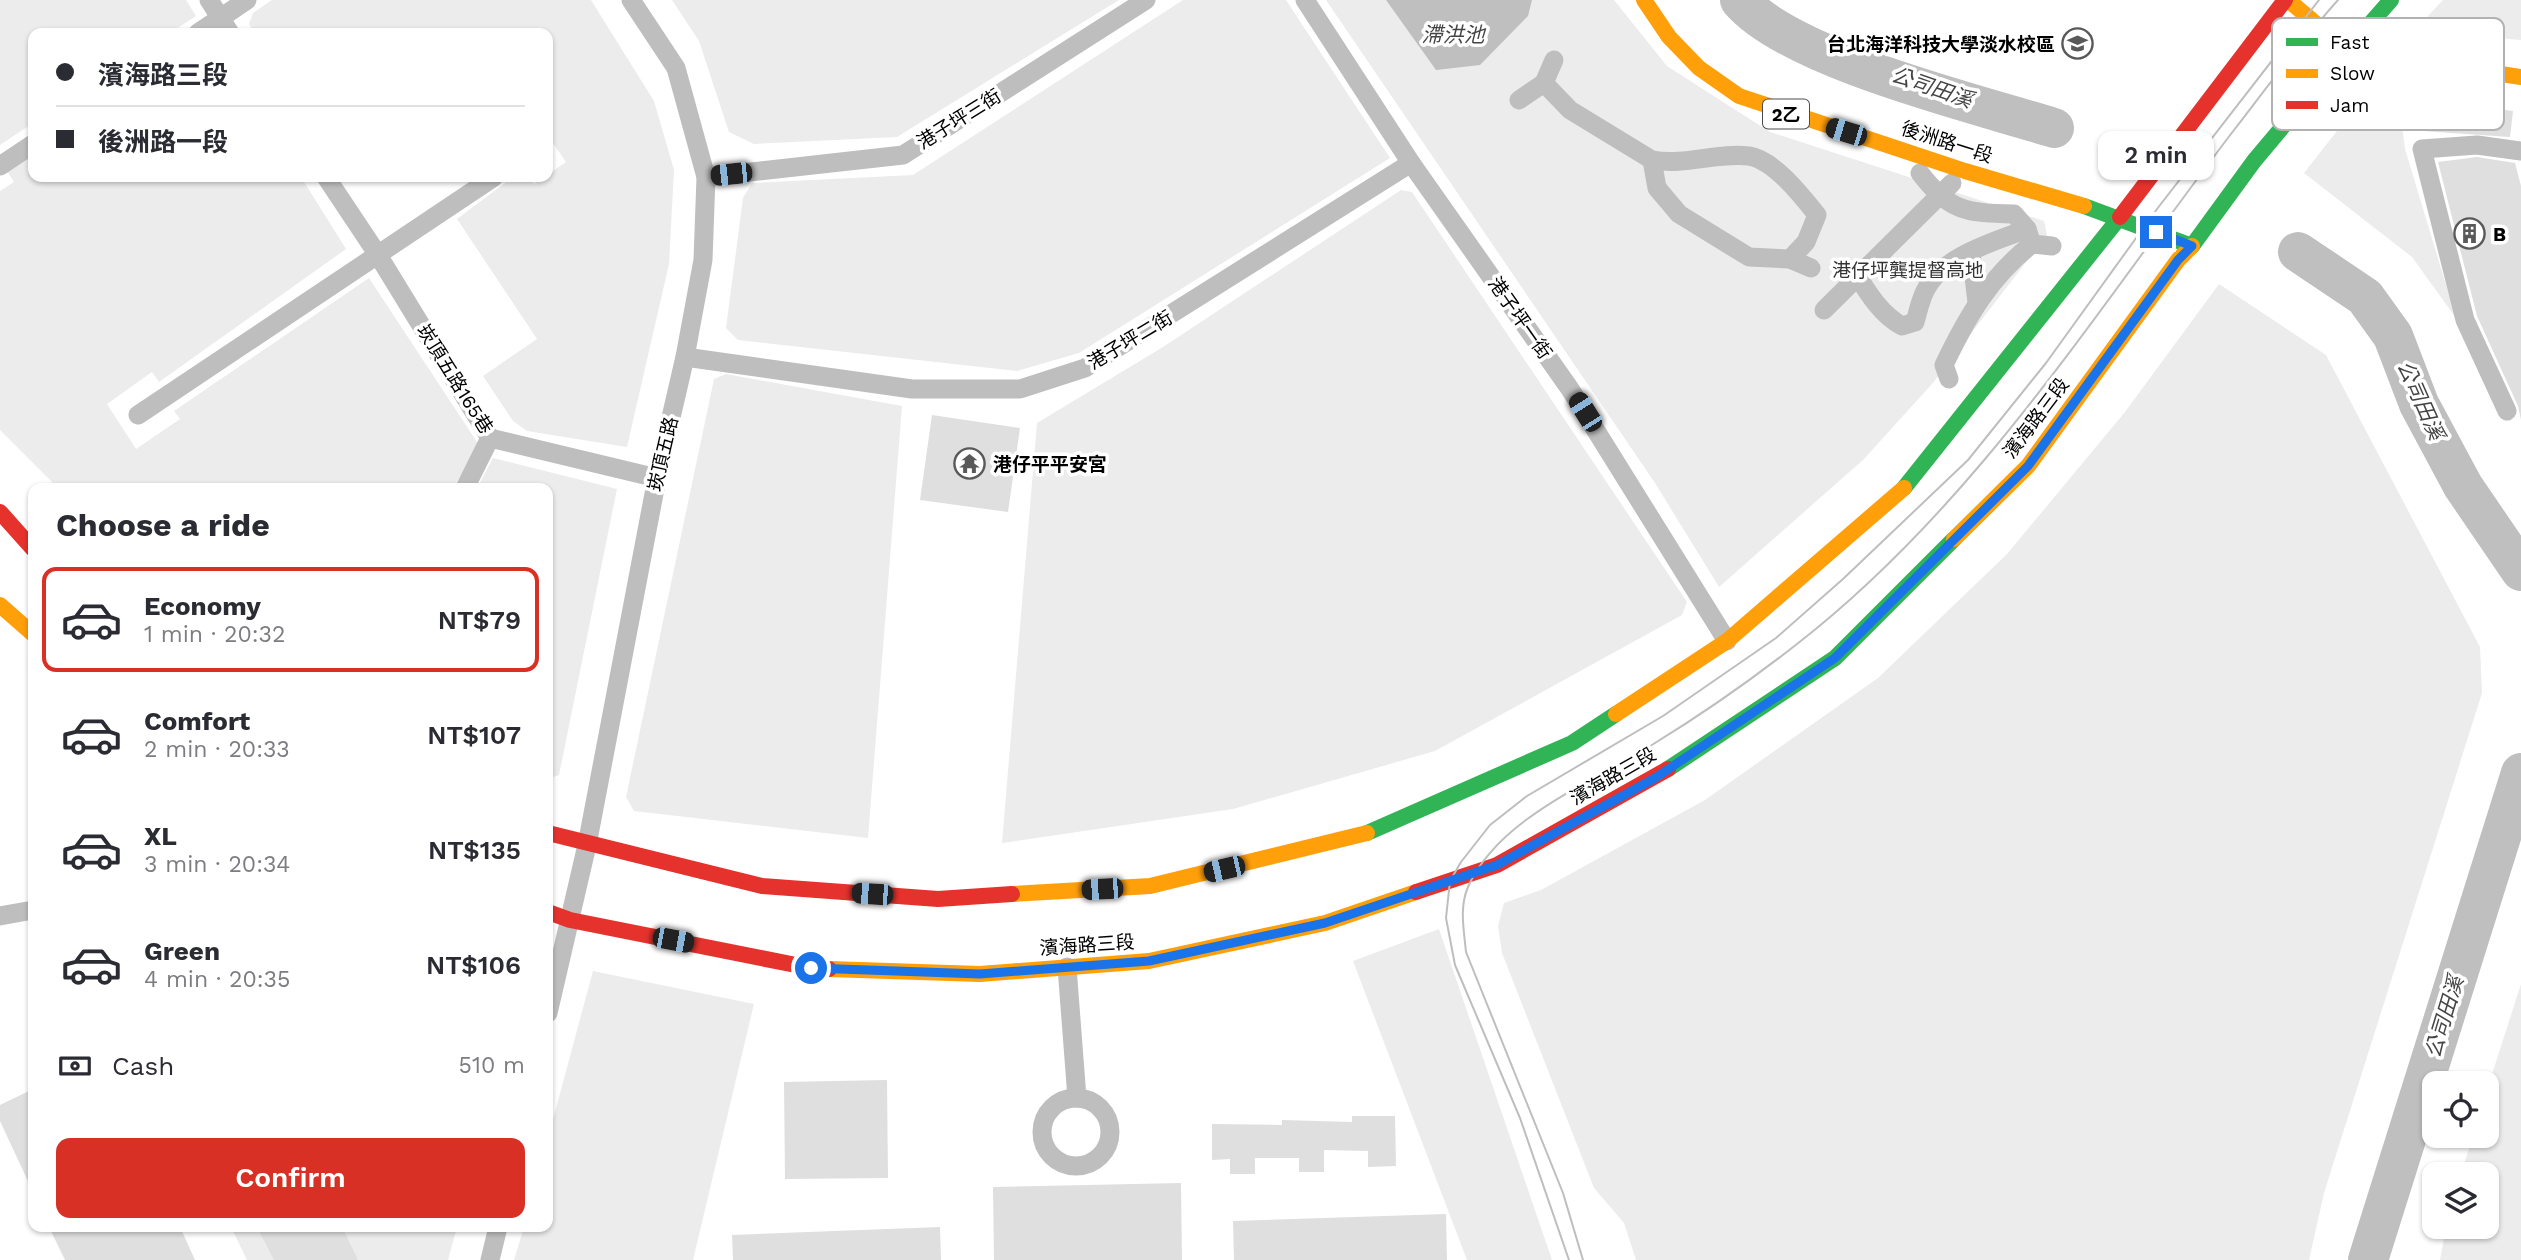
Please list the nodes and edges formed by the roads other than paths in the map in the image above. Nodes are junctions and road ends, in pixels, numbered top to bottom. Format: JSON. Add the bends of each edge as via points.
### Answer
{"nodes":[{"id":1,"x":208,"y":0,"type":"edge"},
{"id":2,"x":247,"y":0,"type":"edge"},
{"id":3,"x":631,"y":0,"type":"edge"},
{"id":4,"x":1146,"y":0,"type":"edge"},
{"id":5,"x":1305,"y":0,"type":"edge"},
{"id":6,"x":1644,"y":0,"type":"edge"},
{"id":7,"x":2287,"y":0,"type":"edge"},
{"id":8,"x":2391,"y":0,"type":"edge"},
{"id":9,"x":2273,"y":18,"type":"edge"},
{"id":10,"x":2309,"y":18,"type":"edge"},
{"id":11,"x":2375,"y":18,"type":"edge"},
{"id":12,"x":2272,"y":19,"type":"edge"},
{"id":13,"x":225,"y":26,"type":"edge"},
{"id":14,"x":1554,"y":60,"type":"dead end"},
{"id":15,"x":1544,"y":83,"type":"junction"},
{"id":16,"x":1519,"y":100,"type":"dead end"},
{"id":17,"x":2280,"y":130,"type":"edge"},
{"id":18,"x":28,"y":147,"type":"edge"},
{"id":19,"x":2521,"y":151,"type":"edge"},
{"id":20,"x":1652,"y":160,"type":"junction"},
{"id":21,"x":1412,"y":163,"type":"junction"},
{"id":22,"x":0,"y":166,"type":"edge"},
{"id":23,"x":1920,"y":173,"type":"dead end"},
{"id":24,"x":706,"y":177,"type":"junction"},
{"id":25,"x":329,"y":182,"type":"edge"},
{"id":26,"x":487,"y":182,"type":"edge"},
{"id":27,"x":1945,"y":190,"type":"junction"},
{"id":28,"x":2120,"y":217,"type":"junction"},
{"id":29,"x":2037,"y":240,"type":"junction"},
{"id":30,"x":2192,"y":246,"type":"junction"},
{"id":31,"x":1971,"y":252,"type":"junction"},
{"id":32,"x":378,"y":255,"type":"junction"},
{"id":33,"x":1790,"y":259,"type":"junction"},
{"id":34,"x":1811,"y":268,"type":"dead end"},
{"id":35,"x":1857,"y":275,"type":"junction"},
{"id":36,"x":1977,"y":302,"type":"junction"},
{"id":37,"x":1824,"y":310,"type":"dead end"},
{"id":38,"x":685,"y":357,"type":"junction"},
{"id":39,"x":1949,"y":379,"type":"dead end"},
{"id":40,"x":2507,"y":411,"type":"dead end"},
{"id":41,"x":138,"y":415,"type":"dead end"},
{"id":42,"x":490,"y":438,"type":"junction"},
{"id":43,"x":657,"y":478,"type":"junction"},
{"id":44,"x":468,"y":483,"type":"edge"},
{"id":45,"x":0,"y":512,"type":"edge"},
{"id":46,"x":28,"y":543,"type":"edge"},
{"id":47,"x":0,"y":605,"type":"edge"},
{"id":48,"x":28,"y":630,"type":"edge"},
{"id":49,"x":1727,"y":641,"type":"junction"},
{"id":50,"x":553,"y":835,"type":"edge"},
{"id":51,"x":587,"y":845,"type":"junction"},
{"id":52,"x":28,"y":911,"type":"edge"},
{"id":53,"x":553,"y":914,"type":"edge"},
{"id":54,"x":0,"y":916,"type":"edge"},
{"id":55,"x":569,"y":920,"type":"junction"},
{"id":56,"x":1067,"y":967,"type":"junction"},
{"id":57,"x":553,"y":991,"type":"edge"},
{"id":58,"x":1077,"y":1098,"type":"dead end"},
{"id":59,"x":497,"y":1232,"type":"edge"},
{"id":60,"x":490,"y":1260,"type":"edge"}],
"edges":[{"from":1,"to":13,"type":"street"},
{"from":2,"to":13,"type":"street"},
{"from":3,"to":24,"type":"street","name":"崁頂五路","via":[[676,68]]},
{"from":4,"to":24,"type":"street","name":"港子坪三街","via":[[903,155]]},
{"from":5,"to":21,"type":"street","name":"港子坪一街"},
{"from":6,"to":28,"type":"street","name":"後洲路一段","number":"2乙","via":[[1669,37],[1699,68],[1739,96]]},
{"from":7,"to":9,"type":"street"},
{"from":7,"to":10,"type":"street"},
{"from":8,"to":11,"type":"street","name":"濱海路三段"},
{"from":12,"to":28,"type":"street"},
{"from":14,"to":15,"type":"street"},
{"from":15,"to":16,"type":"street"},
{"from":15,"to":20,"type":"street","via":[[1570,110]]},
{"from":17,"to":30,"type":"street","name":"濱海路三段"},
{"from":18,"to":22,"type":"street"},
{"from":19,"to":40,"type":"street","via":[[2477,145],[2422,149],[2465,320]]},
{"from":20,"to":33,"type":"street","via":[[1657,188],[1679,214],[1749,257]]},
{"from":20,"to":33,"type":"street","via":[[1675,164],[1750,156],[1792,181],[1817,215],[1806,242]]},
{"from":21,"to":38,"type":"street","name":"港子坪二街","via":[[1085,368],[1020,389],[912,389]]},
{"from":21,"to":49,"type":"street","name":"港子坪一街","via":[[1570,389]]},
{"from":23,"to":27,"type":"street"},
{"from":24,"to":38,"type":"street","name":"崁頂五路","via":[[703,260]]},
{"from":25,"to":32,"type":"street","name":"崁頂五路165巷"},
{"from":26,"to":32,"type":"street"},
{"from":27,"to":29,"type":"street","via":[[1963,210],[2014,214]]},
{"from":27,"to":35,"type":"street"},
{"from":28,"to":30,"type":"street","name":"後洲路一段","number":"2乙"},
{"from":28,"to":49,"type":"street","via":[[1912,481]]},
{"from":29,"to":31,"type":"street"},
{"from":29,"to":36,"type":"street","via":[[2011,260]]},
{"from":30,"to":56,"type":"street","name":"濱海路三段","via":[[2028,466],[1835,658],[1655,778],[1497,865],[1325,923],[1149,961]]},
{"from":31,"to":35,"type":"street","via":[[1937,275],[1926,290],[1915,322],[1902,326],[1891,320]]},
{"from":31,"to":36,"type":"street"},
{"from":32,"to":41,"type":"street"},
{"from":32,"to":42,"type":"street","name":"崁頂五路165巷"},
{"from":33,"to":34,"type":"street"},
{"from":35,"to":37,"type":"street"},
{"from":36,"to":39,"type":"street","via":[[1944,365]]},
{"from":38,"to":43,"type":"street","name":"崁頂五路"},
{"from":42,"to":43,"type":"street","name":"崁頂五路165巷"},
{"from":42,"to":44,"type":"street"},
{"from":43,"to":51,"type":"street","name":"崁頂五路"},
{"from":45,"to":46,"type":"street"},
{"from":47,"to":48,"type":"street"},
{"from":49,"to":51,"type":"street","via":[[1572,743],[1372,832],[1150,887],[938,899],[762,887]]},
{"from":50,"to":51,"type":"street"},
{"from":51,"to":55,"type":"street","name":"崁頂五路"},
{"from":52,"to":54,"type":"street"},
{"from":53,"to":55,"type":"street","name":"濱海路三段"},
{"from":55,"to":56,"type":"street","name":"濱海路三段","via":[[811,968],[980,974]]},
{"from":55,"to":57,"type":"street","name":"崁頂五路"},
{"from":56,"to":58,"type":"street"},
{"from":59,"to":60,"type":"street"}]}
